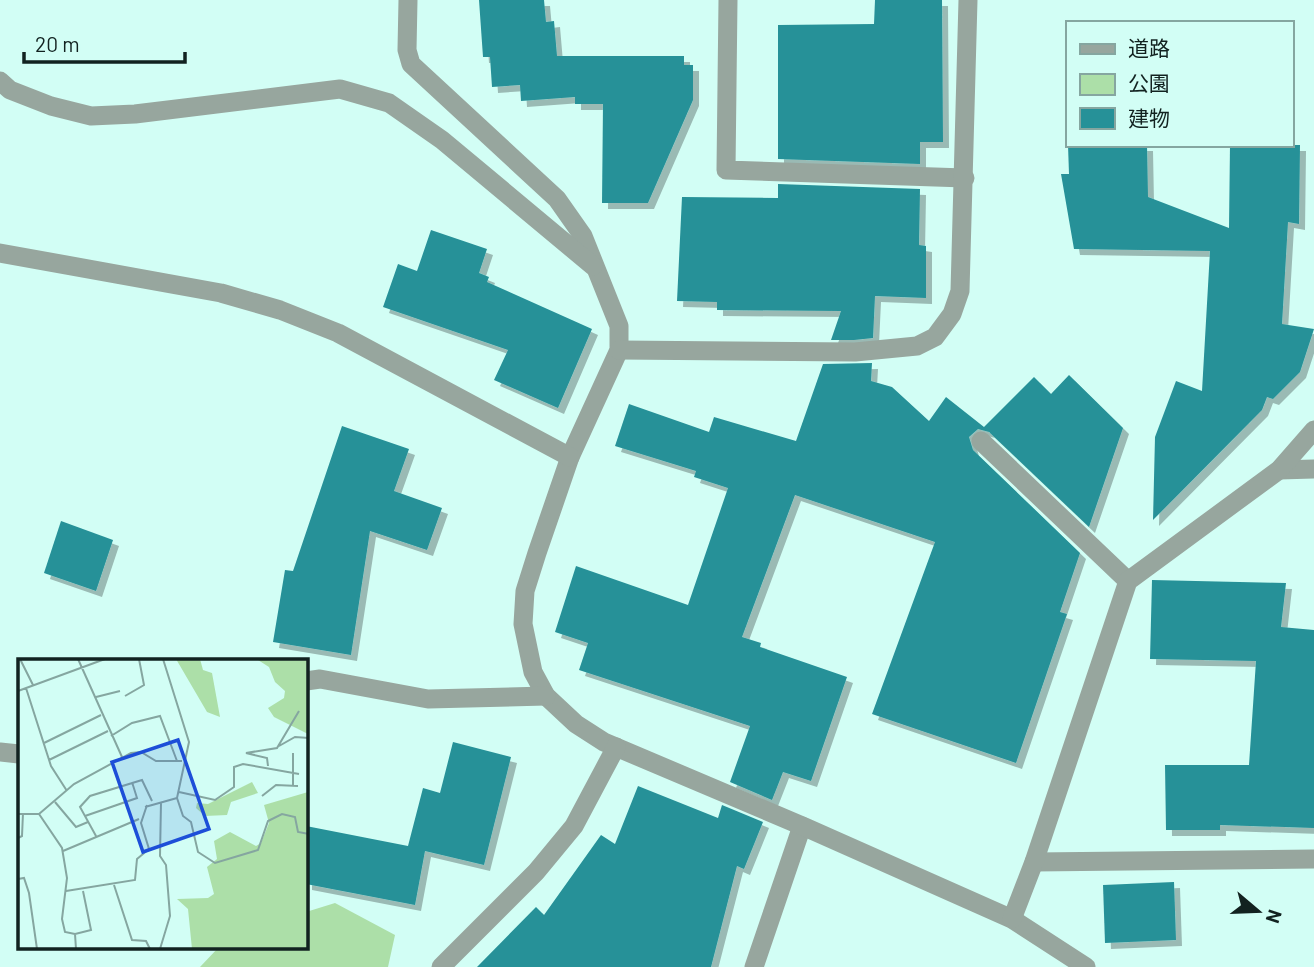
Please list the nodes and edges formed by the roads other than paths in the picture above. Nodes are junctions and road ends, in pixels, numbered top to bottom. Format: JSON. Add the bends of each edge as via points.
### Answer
{"nodes":[{"id":1,"x":408,"y":0,"type":"edge"},
{"id":2,"x":728,"y":0,"type":"edge"},
{"id":3,"x":968,"y":0,"type":"edge"},
{"id":4,"x":0,"y":80,"type":"edge"},
{"id":5,"x":965,"y":178,"type":"junction"},
{"id":6,"x":0,"y":253,"type":"edge"},
{"id":7,"x":597,"y":269,"type":"junction"},
{"id":8,"x":619,"y":350,"type":"junction"},
{"id":9,"x":1314,"y":430,"type":"edge"},
{"id":10,"x":981,"y":442,"type":"dead end"},
{"id":11,"x":570,"y":457,"type":"junction"},
{"id":12,"x":1314,"y":469,"type":"edge"},
{"id":13,"x":1279,"y":470,"type":"junction"},
{"id":14,"x":1128,"y":581,"type":"junction"},
{"id":15,"x":308,"y":681,"type":"edge"},
{"id":16,"x":546,"y":696,"type":"junction"},
{"id":17,"x":616,"y":747,"type":"junction"},
{"id":18,"x":0,"y":752,"type":"edge"},
{"id":19,"x":18,"y":754,"type":"edge"},
{"id":20,"x":802,"y":826,"type":"junction"},
{"id":21,"x":1314,"y":859,"type":"edge"},
{"id":22,"x":1034,"y":862,"type":"junction"},
{"id":23,"x":1012,"y":919,"type":"junction"},
{"id":24,"x":441,"y":967,"type":"edge"},
{"id":25,"x":754,"y":967,"type":"edge"},
{"id":26,"x":1086,"y":967,"type":"edge"}],
"edges":[{"from":1,"to":7,"type":"street","via":[[411,64],[557,199],[583,236]]},
{"from":2,"to":5,"type":"street","via":[[726,170]]},
{"from":3,"to":5,"type":"street"},
{"from":4,"to":7,"type":"street","via":[[10,90],[91,116],[340,89],[389,103],[442,140]]},
{"from":5,"to":8,"type":"street","via":[[960,291],[952,314],[935,337],[917,346],[855,352]]},
{"from":6,"to":11,"type":"street","via":[[221,293],[280,310],[338,333]]},
{"from":7,"to":8,"type":"street","via":[[619,326]]},
{"from":8,"to":11,"type":"street"},
{"from":9,"to":13,"type":"street"},
{"from":10,"to":14,"type":"street"},
{"from":11,"to":16,"type":"street","via":[[525,591],[523,625],[533,672]]},
{"from":12,"to":13,"type":"street"},
{"from":13,"to":14,"type":"street"},
{"from":14,"to":22,"type":"street"},
{"from":15,"to":16,"type":"street","via":[[320,679],[428,699]]},
{"from":16,"to":17,"type":"street","via":[[576,724]]},
{"from":17,"to":20,"type":"street"},
{"from":17,"to":24,"type":"street","via":[[574,826],[536,872]]},
{"from":18,"to":19,"type":"street"},
{"from":20,"to":23,"type":"street"},
{"from":20,"to":25,"type":"street"},
{"from":21,"to":22,"type":"street"},
{"from":22,"to":23,"type":"street"},
{"from":23,"to":26,"type":"street"}]}
